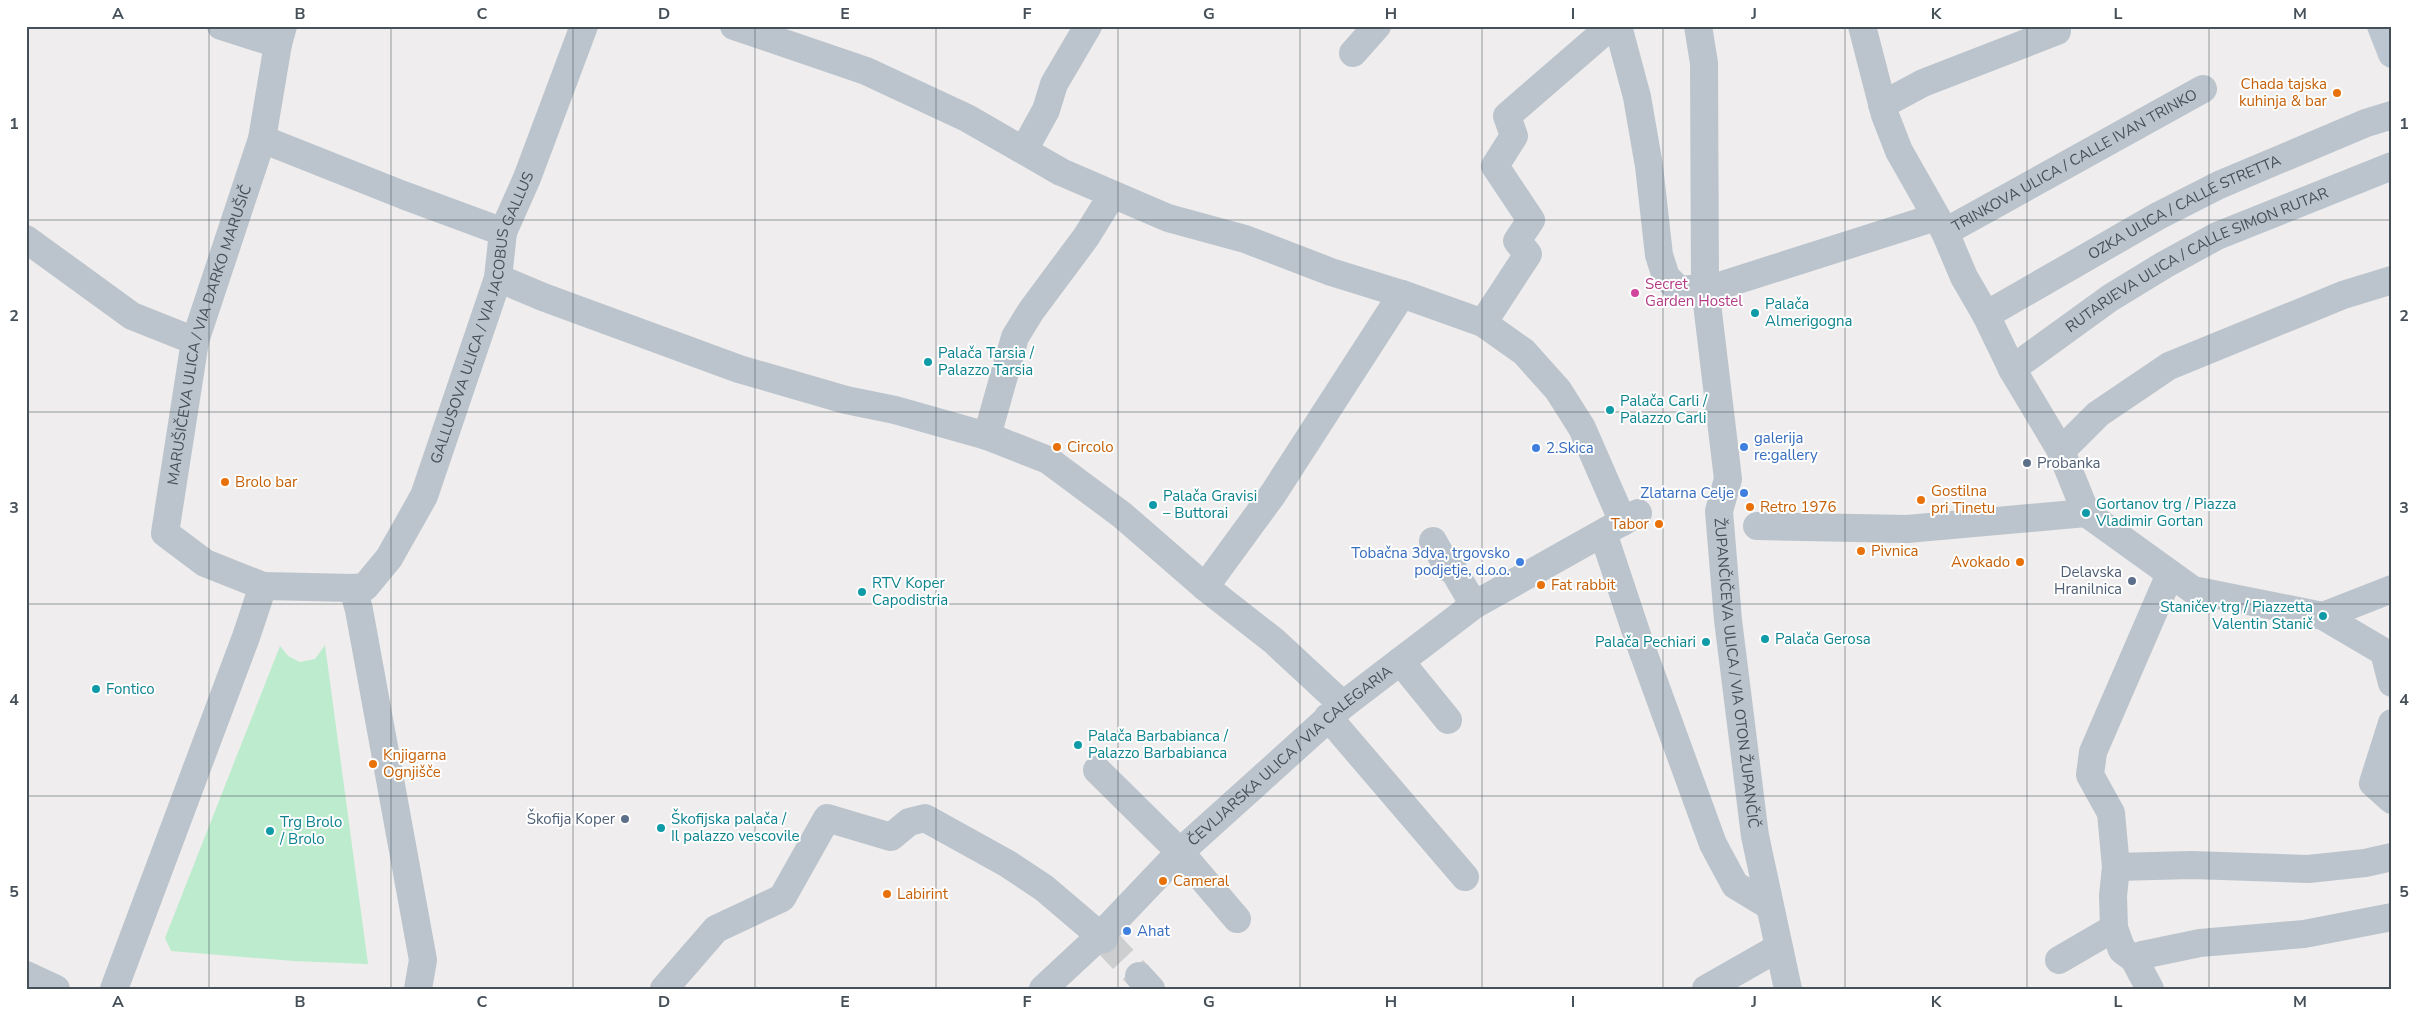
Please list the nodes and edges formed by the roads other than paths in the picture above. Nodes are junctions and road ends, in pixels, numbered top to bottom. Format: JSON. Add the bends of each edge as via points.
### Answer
{"nodes":[{"id":1,"x":221,"y":26,"type":"edge"},
{"id":2,"x":584,"y":26,"type":"edge"},
{"id":3,"x":734,"y":26,"type":"edge"},
{"id":4,"x":1088,"y":26,"type":"edge"},
{"id":5,"x":1377,"y":26,"type":"edge"},
{"id":6,"x":1612,"y":26,"type":"edge"},
{"id":7,"x":1618,"y":26,"type":"edge"},
{"id":8,"x":1698,"y":26,"type":"edge"},
{"id":9,"x":1862,"y":26,"type":"edge"},
{"id":10,"x":2381,"y":26,"type":"edge"},
{"id":11,"x":2056,"y":31,"type":"dead end"},
{"id":12,"x":280,"y":35,"type":"edge"},
{"id":13,"x":1353,"y":53,"type":"dead end"},
{"id":14,"x":2392,"y":54,"type":"edge"},
{"id":15,"x":2203,"y":89,"type":"dead end"},
{"id":16,"x":1882,"y":105,"type":"junction"},
{"id":17,"x":2392,"y":115,"type":"edge"},
{"id":18,"x":262,"y":139,"type":"junction"},
{"id":19,"x":1024,"y":150,"type":"junction"},
{"id":20,"x":2392,"y":166,"type":"edge"},
{"id":21,"x":1112,"y":195,"type":"junction"},
{"id":22,"x":1941,"y":225,"type":"junction"},
{"id":23,"x":503,"y":232,"type":"junction"},
{"id":24,"x":26,"y":239,"type":"edge"},
{"id":25,"x":498,"y":278,"type":"junction"},
{"id":26,"x":2392,"y":280,"type":"edge"},
{"id":27,"x":1705,"y":287,"type":"junction"},
{"id":28,"x":1402,"y":294,"type":"junction"},
{"id":29,"x":1986,"y":316,"type":"junction"},
{"id":30,"x":1483,"y":323,"type":"junction"},
{"id":31,"x":195,"y":340,"type":"junction"},
{"id":32,"x":2012,"y":369,"type":"junction"},
{"id":33,"x":987,"y":436,"type":"junction"},
{"id":34,"x":2061,"y":451,"type":"junction"},
{"id":35,"x":2086,"y":513,"type":"junction"},
{"id":36,"x":1622,"y":523,"type":"junction"},
{"id":37,"x":1757,"y":526,"type":"dead end"},
{"id":38,"x":1432,"y":541,"type":"dead end"},
{"id":39,"x":2167,"y":583,"type":"junction"},
{"id":40,"x":263,"y":586,"type":"junction"},
{"id":41,"x":1204,"y":586,"type":"junction"},
{"id":42,"x":353,"y":588,"type":"junction"},
{"id":43,"x":2392,"y":589,"type":"edge"},
{"id":44,"x":1474,"y":605,"type":"junction"},
{"id":45,"x":2323,"y":616,"type":"junction"},
{"id":46,"x":1400,"y":661,"type":"junction"},
{"id":47,"x":2392,"y":683,"type":"edge"},
{"id":48,"x":1336,"y":711,"type":"junction"},
{"id":49,"x":1448,"y":720,"type":"dead end"},
{"id":50,"x":2392,"y":723,"type":"edge"},
{"id":51,"x":1098,"y":770,"type":"dead end"},
{"id":52,"x":2392,"y":800,"type":"edge"},
{"id":53,"x":1180,"y":852,"type":"junction"},
{"id":54,"x":2392,"y":857,"type":"edge"},
{"id":55,"x":2116,"y":867,"type":"junction"},
{"id":56,"x":1465,"y":877,"type":"dead end"},
{"id":57,"x":1768,"y":905,"type":"junction"},
{"id":58,"x":2392,"y":917,"type":"edge"},
{"id":59,"x":1237,"y":919,"type":"dead end"},
{"id":60,"x":2114,"y":928,"type":"junction"},
{"id":61,"x":1102,"y":937,"type":"junction"},
{"id":62,"x":1778,"y":948,"type":"junction"},
{"id":63,"x":2134,"y":959,"type":"junction"},
{"id":64,"x":2058,"y":960,"type":"dead end"},
{"id":65,"x":26,"y":975,"type":"edge"},
{"id":66,"x":56,"y":989,"type":"edge"},
{"id":67,"x":114,"y":989,"type":"edge"},
{"id":68,"x":418,"y":989,"type":"edge"},
{"id":69,"x":664,"y":989,"type":"edge"},
{"id":70,"x":1043,"y":989,"type":"edge"},
{"id":71,"x":1706,"y":989,"type":"edge"},
{"id":72,"x":1788,"y":989,"type":"edge"},
{"id":73,"x":2150,"y":989,"type":"edge"}],
"edges":[{"from":1,"to":12,"type":"street"},
{"from":2,"to":23,"type":"street","name":"GALLUSOVA ULICA / VIA JACOBUS GALLUS","via":[[527,178]]},
{"from":3,"to":19,"type":"street","via":[[866,71],[967,118]]},
{"from":4,"to":19,"type":"street","via":[[1054,84],[1046,110]]},
{"from":5,"to":13,"type":"street"},
{"from":6,"to":30,"type":"street","via":[[1507,116],[1514,136],[1495,166],[1531,220],[1517,242],[1528,254]]},
{"from":7,"to":27,"type":"street","name":"TRINKOVA ULICA / CALLE IVAN TRINKO","via":[[1637,97],[1650,166],[1658,255],[1666,277],[1679,290]]},
{"from":8,"to":27,"type":"street","name":"ŽUPANČIČEVA ULICA / VIA OTON ŽUPANČIČ","via":[[1704,63]]},
{"from":9,"to":16,"type":"street"},
{"from":10,"to":14,"type":"street"},
{"from":11,"to":16,"type":"street","via":[[1923,83]]},
{"from":12,"to":18,"type":"street","name":"MARUŠIČEVA ULICA / VIA DARKO MARUŠIČ"},
{"from":15,"to":22,"type":"street","name":"TRINKOVA ULICA / CALLE IVAN TRINKO"},
{"from":16,"to":22,"type":"street","via":[[1900,151]]},
{"from":17,"to":29,"type":"street","name":"OZKA ULICA / CALLE STRETTA","via":[[2219,185],[2082,258]]},
{"from":18,"to":23,"type":"street"},
{"from":18,"to":31,"type":"street","name":"MARUŠIČEVA ULICA / VIA DARKO MARUŠIČ"},
{"from":19,"to":21,"type":"street","via":[[1061,172]]},
{"from":20,"to":32,"type":"street","name":"RUTARJEVA ULICA / CALLE SIMON RUTAR","via":[[2217,236],[2110,298]]},
{"from":21,"to":28,"type":"street","via":[[1168,218],[1245,239],[1331,272]]},
{"from":21,"to":33,"type":"street","via":[[1015,337]]},
{"from":22,"to":27,"type":"street","name":"TRINKOVA ULICA / CALLE IVAN TRINKO","via":[[1716,287]]},
{"from":22,"to":29,"type":"street"},
{"from":23,"to":25,"type":"street","name":"GALLUSOVA ULICA / VIA JACOBUS GALLUS"},
{"from":24,"to":31,"type":"street","via":[[132,316]]},
{"from":25,"to":33,"type":"street","via":[[739,369]]},
{"from":25,"to":42,"type":"street","name":"GALLUSOVA ULICA / VIA JACOBUS GALLUS","via":[[424,496],[389,558],[365,587]]},
{"from":26,"to":34,"type":"street","via":[[2343,295],[2169,366],[2098,414]]},
{"from":27,"to":57,"type":"street","name":"ŽUPANČIČEVA ULICA / VIA OTON ŽUPANČIČ","via":[[1728,479],[1719,511],[1728,620],[1755,836]]},
{"from":28,"to":30,"type":"street"},
{"from":28,"to":41,"type":"street","via":[[1273,494]]},
{"from":29,"to":32,"type":"street"},
{"from":30,"to":36,"type":"street","via":[[1524,352],[1558,390],[1582,428]]},
{"from":31,"to":40,"type":"street","name":"MARUŠIČEVA ULICA / VIA DARKO MARUŠIČ","via":[[165,533],[206,563]]},
{"from":32,"to":34,"type":"street"},
{"from":33,"to":41,"type":"street","via":[[1048,460],[1122,515]]},
{"from":34,"to":35,"type":"street"},
{"from":35,"to":37,"type":"street","via":[[1908,529]]},
{"from":35,"to":39,"type":"street"},
{"from":36,"to":44,"type":"street","name":"ČEVLJARSKA ULICA / VIA CALEGARIA"},
{"from":36,"to":57,"type":"street","via":[[1639,641],[1713,844],[1734,885]]},
{"from":38,"to":44,"type":"street"},
{"from":39,"to":45,"type":"street"},
{"from":39,"to":55,"type":"street","via":[[2093,752],[2090,775],[2111,813]]},
{"from":40,"to":42,"type":"street"},
{"from":40,"to":67,"type":"street"},
{"from":41,"to":48,"type":"street","via":[[1274,641]]},
{"from":42,"to":68,"type":"street","via":[[423,960]]},
{"from":43,"to":45,"type":"street"},
{"from":44,"to":46,"type":"street","name":"ČEVLJARSKA ULICA / VIA CALEGARIA"},
{"from":45,"to":47,"type":"street","via":[[2384,652]]},
{"from":46,"to":48,"type":"street","name":"ČEVLJARSKA ULICA / VIA CALEGARIA"},
{"from":46,"to":49,"type":"street","name":"ČEVLJARSKA ULICA / VIA CALEGARIA"},
{"from":48,"to":53,"type":"street","name":"ČEVLJARSKA ULICA / VIA CALEGARIA"},
{"from":48,"to":56,"type":"street"},
{"from":50,"to":52,"type":"street","via":[[2373,783]]},
{"from":51,"to":53,"type":"street","name":"ČEVLJARSKA ULICA / VIA CALEGARIA"},
{"from":53,"to":59,"type":"street","name":"ČEVLJARSKA ULICA / VIA CALEGARIA"},
{"from":53,"to":61,"type":"street","name":"ČEVLJARSKA ULICA / VIA CALEGARIA"},
{"from":54,"to":55,"type":"street","via":[[2308,869],[2192,865]]},
{"from":55,"to":60,"type":"street"},
{"from":57,"to":62,"type":"street","name":"ŽUPANČIČEVA ULICA / VIA OTON ŽUPANČIČ"},
{"from":58,"to":63,"type":"street","via":[[2304,934],[2200,943]]},
{"from":60,"to":63,"type":"street","via":[[2122,950]]},
{"from":60,"to":64,"type":"street"},
{"from":61,"to":69,"type":"street","via":[[1044,888],[925,818],[909,822],[890,837],[827,818],[782,898],[716,929]]},
{"from":61,"to":70,"type":"street","name":"ČEVLJARSKA ULICA / VIA CALEGARIA"},
{"from":62,"to":71,"type":"street"},
{"from":62,"to":72,"type":"street","name":"ŽUPANČIČEVA ULICA / VIA OTON ŽUPANČIČ"},
{"from":63,"to":73,"type":"street"},
{"from":65,"to":66,"type":"street"}]}
